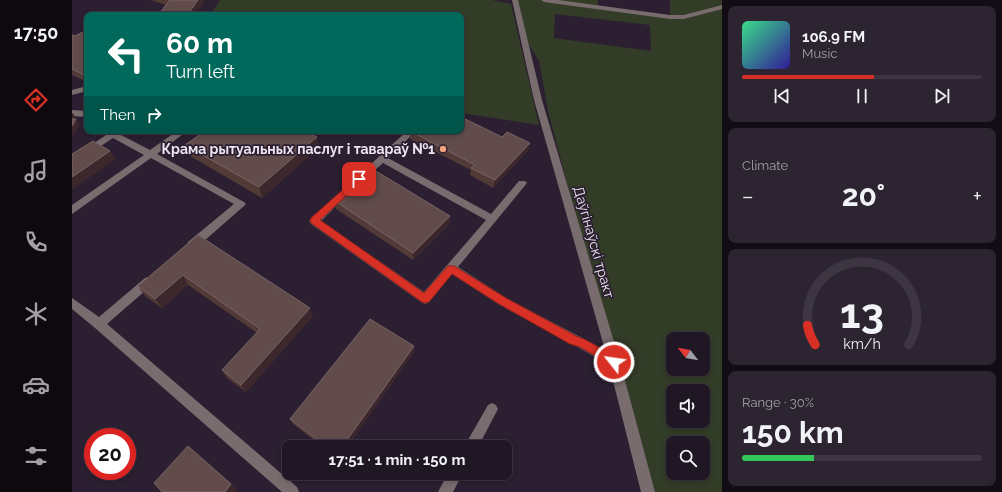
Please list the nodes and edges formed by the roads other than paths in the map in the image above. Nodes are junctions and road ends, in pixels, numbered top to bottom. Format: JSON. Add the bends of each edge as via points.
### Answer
{"nodes":[{"id":1,"x":515,"y":0,"type":"edge"},
{"id":2,"x":544,"y":0,"type":"edge"},
{"id":3,"x":722,"y":7,"type":"edge"},
{"id":4,"x":84,"y":89,"type":"edge"},
{"id":5,"x":72,"y":94,"type":"edge"},
{"id":6,"x":72,"y":113,"type":"edge"},
{"id":7,"x":84,"y":114,"type":"edge"},
{"id":8,"x":114,"y":134,"type":"edge"},
{"id":9,"x":118,"y":134,"type":"edge"},
{"id":10,"x":180,"y":134,"type":"edge"},
{"id":11,"x":409,"y":134,"type":"edge"},
{"id":12,"x":150,"y":154,"type":"junction"},
{"id":13,"x":382,"y":159,"type":"junction"},
{"id":14,"x":72,"y":162,"type":"edge"},
{"id":15,"x":522,"y":182,"type":"dead end"},
{"id":16,"x":72,"y":210,"type":"edge"},
{"id":17,"x":492,"y":219,"type":"junction"},
{"id":18,"x":182,"y":254,"type":"edge"},
{"id":19,"x":451,"y":268,"type":"junction"},
{"id":20,"x":158,"y":274,"type":"edge"},
{"id":21,"x":72,"y":303,"type":"edge"},
{"id":22,"x":99,"y":324,"type":"junction"},
{"id":23,"x":614,"y":362,"type":"junction"},
{"id":24,"x":492,"y":409,"type":"dead end"},
{"id":25,"x":475,"y":440,"type":"edge"},
{"id":26,"x":452,"y":480,"type":"edge"},
{"id":27,"x":292,"y":492,"type":"edge"},
{"id":28,"x":445,"y":492,"type":"edge"},
{"id":29,"x":648,"y":492,"type":"edge"}],
"edges":[{"from":1,"to":23,"type":"street","name":"Даўгінаўскі тракт","via":[[538,100]]},
{"from":2,"to":3,"type":"street","via":[[670,17],[684,17]]},
{"from":4,"to":5,"type":"street"},
{"from":6,"to":7,"type":"street"},
{"from":8,"to":14,"type":"street"},
{"from":9,"to":12,"type":"street"},
{"from":10,"to":12,"type":"street"},
{"from":11,"to":13,"type":"street"},
{"from":12,"to":16,"type":"street"},
{"from":12,"to":18,"type":"street","via":[[241,204]]},
{"from":13,"to":17,"type":"street"},
{"from":13,"to":19,"type":"street","via":[[314,221],[425,299]]},
{"from":15,"to":17,"type":"street"},
{"from":17,"to":19,"type":"street"},
{"from":19,"to":23,"type":"street","via":[[502,301]]},
{"from":20,"to":22,"type":"street"},
{"from":21,"to":22,"type":"street"},
{"from":22,"to":27,"type":"street"},
{"from":23,"to":29,"type":"street","name":"Даўгінаўскі тракт"},
{"from":24,"to":25,"type":"street"},
{"from":26,"to":28,"type":"street"}]}
